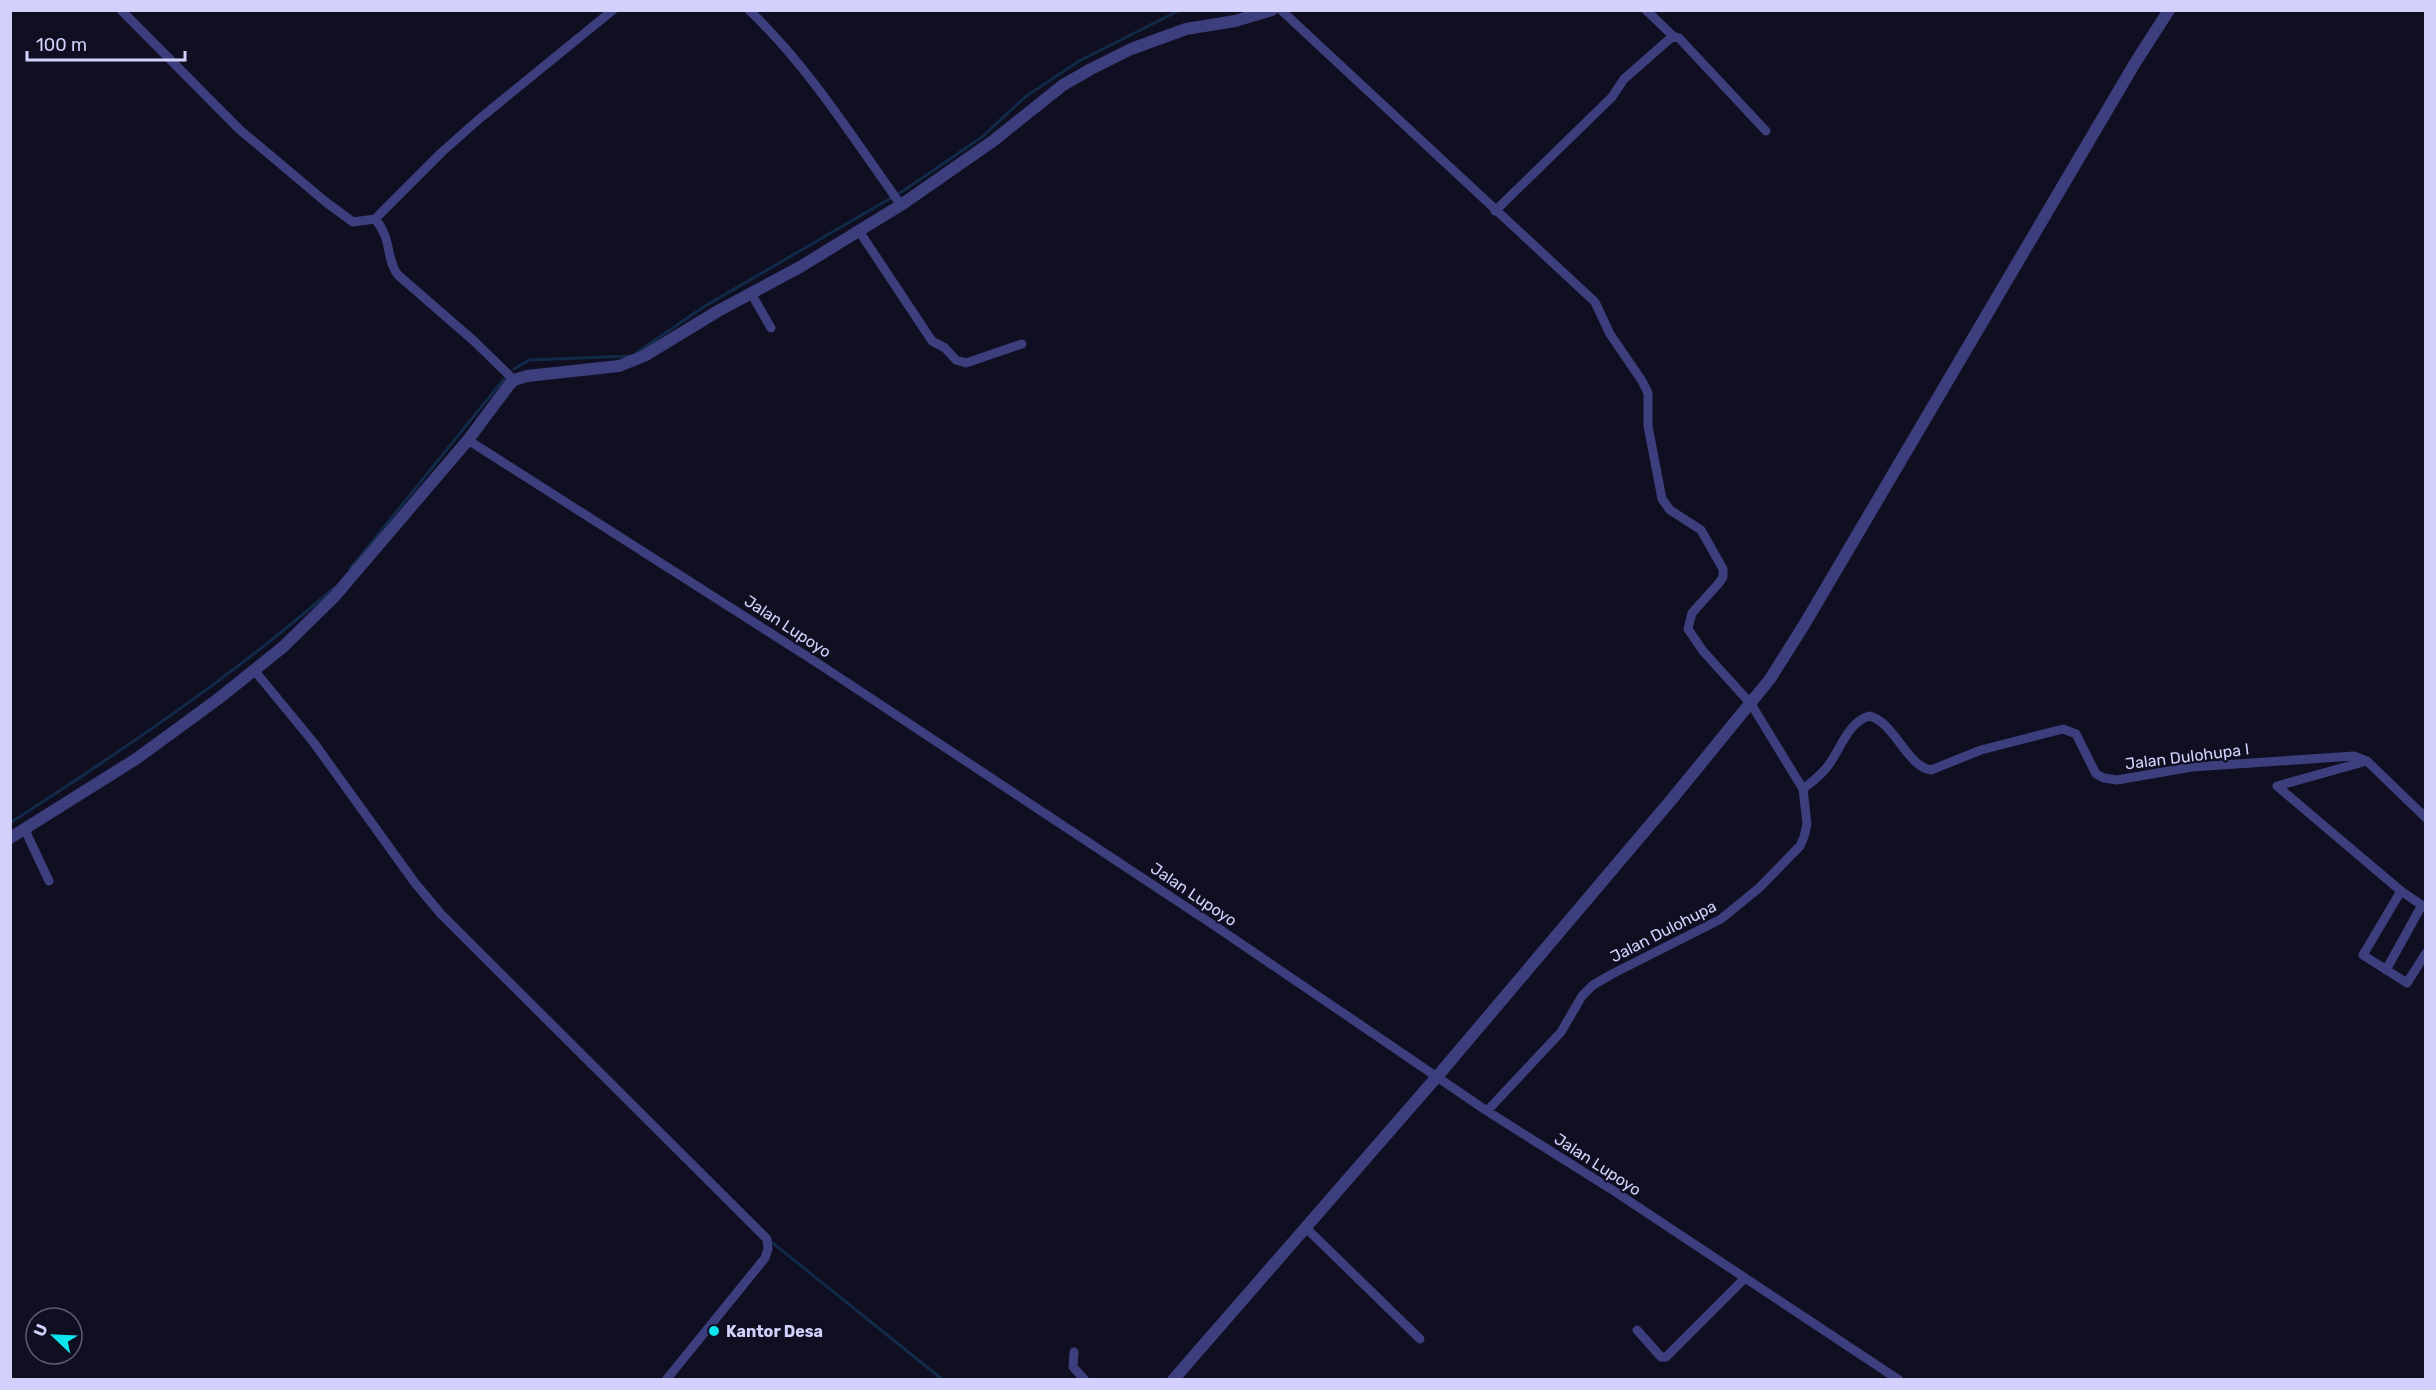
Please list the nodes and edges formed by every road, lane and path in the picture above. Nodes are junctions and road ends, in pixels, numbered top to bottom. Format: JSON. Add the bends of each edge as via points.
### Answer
{"nodes":[{"id":1,"x":121,"y":10,"type":"edge"},
{"id":2,"x":613,"y":10,"type":"edge"},
{"id":3,"x":749,"y":10,"type":"edge"},
{"id":4,"x":1272,"y":10,"type":"edge"},
{"id":5,"x":1281,"y":10,"type":"edge"},
{"id":6,"x":1646,"y":10,"type":"edge"},
{"id":7,"x":2169,"y":10,"type":"edge"},
{"id":8,"x":1673,"y":36,"type":"junction"},
{"id":9,"x":1766,"y":131,"type":"dead end"},
{"id":10,"x":897,"y":199,"type":"junction"},
{"id":11,"x":1495,"y":211,"type":"junction"},
{"id":12,"x":375,"y":219,"type":"junction"},
{"id":13,"x":862,"y":236,"type":"junction"},
{"id":14,"x":754,"y":298,"type":"junction"},
{"id":15,"x":771,"y":328,"type":"dead end"},
{"id":16,"x":1022,"y":344,"type":"dead end"},
{"id":17,"x":514,"y":380,"type":"junction"},
{"id":18,"x":473,"y":434,"type":"junction"},
{"id":19,"x":254,"y":670,"type":"junction"},
{"id":20,"x":1751,"y":704,"type":"junction"},
{"id":21,"x":2367,"y":761,"type":"junction"},
{"id":22,"x":1803,"y":789,"type":"junction"},
{"id":23,"x":2426,"y":818,"type":"edge"},
{"id":24,"x":24,"y":830,"type":"junction"},
{"id":25,"x":10,"y":838,"type":"edge"},
{"id":26,"x":49,"y":882,"type":"dead end"},
{"id":27,"x":2401,"y":891,"type":"junction"},
{"id":28,"x":2424,"y":907,"type":"edge"},
{"id":29,"x":2426,"y":953,"type":"edge"},
{"id":30,"x":2386,"y":970,"type":"junction"},
{"id":31,"x":1440,"y":1072,"type":"junction"},
{"id":32,"x":1487,"y":1111,"type":"junction"},
{"id":33,"x":1305,"y":1227,"type":"junction"},
{"id":34,"x":1745,"y":1278,"type":"junction"},
{"id":35,"x":1637,"y":1330,"type":"dead end"},
{"id":36,"x":1420,"y":1339,"type":"dead end"},
{"id":37,"x":1074,"y":1352,"type":"dead end"},
{"id":38,"x":666,"y":1380,"type":"edge"},
{"id":39,"x":1085,"y":1380,"type":"edge"},
{"id":40,"x":1173,"y":1380,"type":"edge"},
{"id":41,"x":1899,"y":1380,"type":"edge"}],
"edges":[{"from":1,"to":12,"type":"street","via":[[240,130],[327,203],[353,222]]},
{"from":2,"to":12,"type":"street","via":[[464,133]]},
{"from":3,"to":10,"type":"street","via":[[780,41]]},
{"from":4,"to":10,"type":"street","via":[[1235,21],[1186,28],[1091,69],[1063,85],[984,148]]},
{"from":5,"to":11,"type":"street"},
{"from":6,"to":8,"type":"street"},
{"from":7,"to":20,"type":"street","via":[[1800,633]]},
{"from":8,"to":9,"type":"street"},
{"from":8,"to":11,"type":"street","via":[[1624,79],[1612,98]]},
{"from":10,"to":13,"type":"street"},
{"from":11,"to":20,"type":"street","name":"Jalan Dulohupa","via":[[1590,297],[1642,381],[1662,499],[1670,510],[1701,530],[1724,569],[1719,583],[1692,613],[1688,629]]},
{"from":12,"to":17,"type":"street","via":[[385,233],[398,275]]},
{"from":13,"to":14,"type":"street","via":[[800,267]]},
{"from":13,"to":16,"type":"street","via":[[932,341],[956,360],[971,362]]},
{"from":14,"to":15,"type":"street"},
{"from":14,"to":17,"type":"street","via":[[634,360],[600,369]]},
{"from":17,"to":18,"type":"street"},
{"from":18,"to":19,"type":"street","via":[[334,597]]},
{"from":18,"to":31,"type":"street","name":"Jalan Lupoyo"},
{"from":19,"to":24,"type":"street","via":[[136,759]]},
{"from":19,"to":38,"type":"street","via":[[314,743],[441,914],[767,1239],[765,1258]]},
{"from":20,"to":22,"type":"street","name":"Jalan Dulohupa"},
{"from":20,"to":31,"type":"street"},
{"from":21,"to":22,"type":"street","name":"Jalan Dulohupa I","via":[[2340,756],[2227,764],[2117,780],[2096,774],[2076,734],[2063,729],[1981,750],[1931,770],[1869,716],[1853,727],[1823,772]]},
{"from":21,"to":23,"type":"street"},
{"from":21,"to":27,"type":"street","via":[[2277,786]]},
{"from":22,"to":32,"type":"street","name":"Jalan Dulohupa","via":[[1807,829],[1800,846],[1782,865],[1721,920],[1593,985],[1561,1032]]},
{"from":24,"to":25,"type":"street"},
{"from":24,"to":26,"type":"street"},
{"from":27,"to":28,"type":"street"},
{"from":27,"to":30,"type":"street","via":[[2363,955]]},
{"from":28,"to":30,"type":"street"},
{"from":29,"to":30,"type":"street","via":[[2407,983]]},
{"from":31,"to":32,"type":"street","name":"Jalan Lupoyo"},
{"from":31,"to":33,"type":"street"},
{"from":32,"to":34,"type":"street","name":"Jalan Lupoyo"},
{"from":33,"to":36,"type":"street"},
{"from":33,"to":40,"type":"street"},
{"from":34,"to":35,"type":"street","via":[[1666,1358]]},
{"from":34,"to":41,"type":"street","name":"Jalan Lupoyo"},
{"from":37,"to":39,"type":"street","via":[[1073,1366]]}]}
